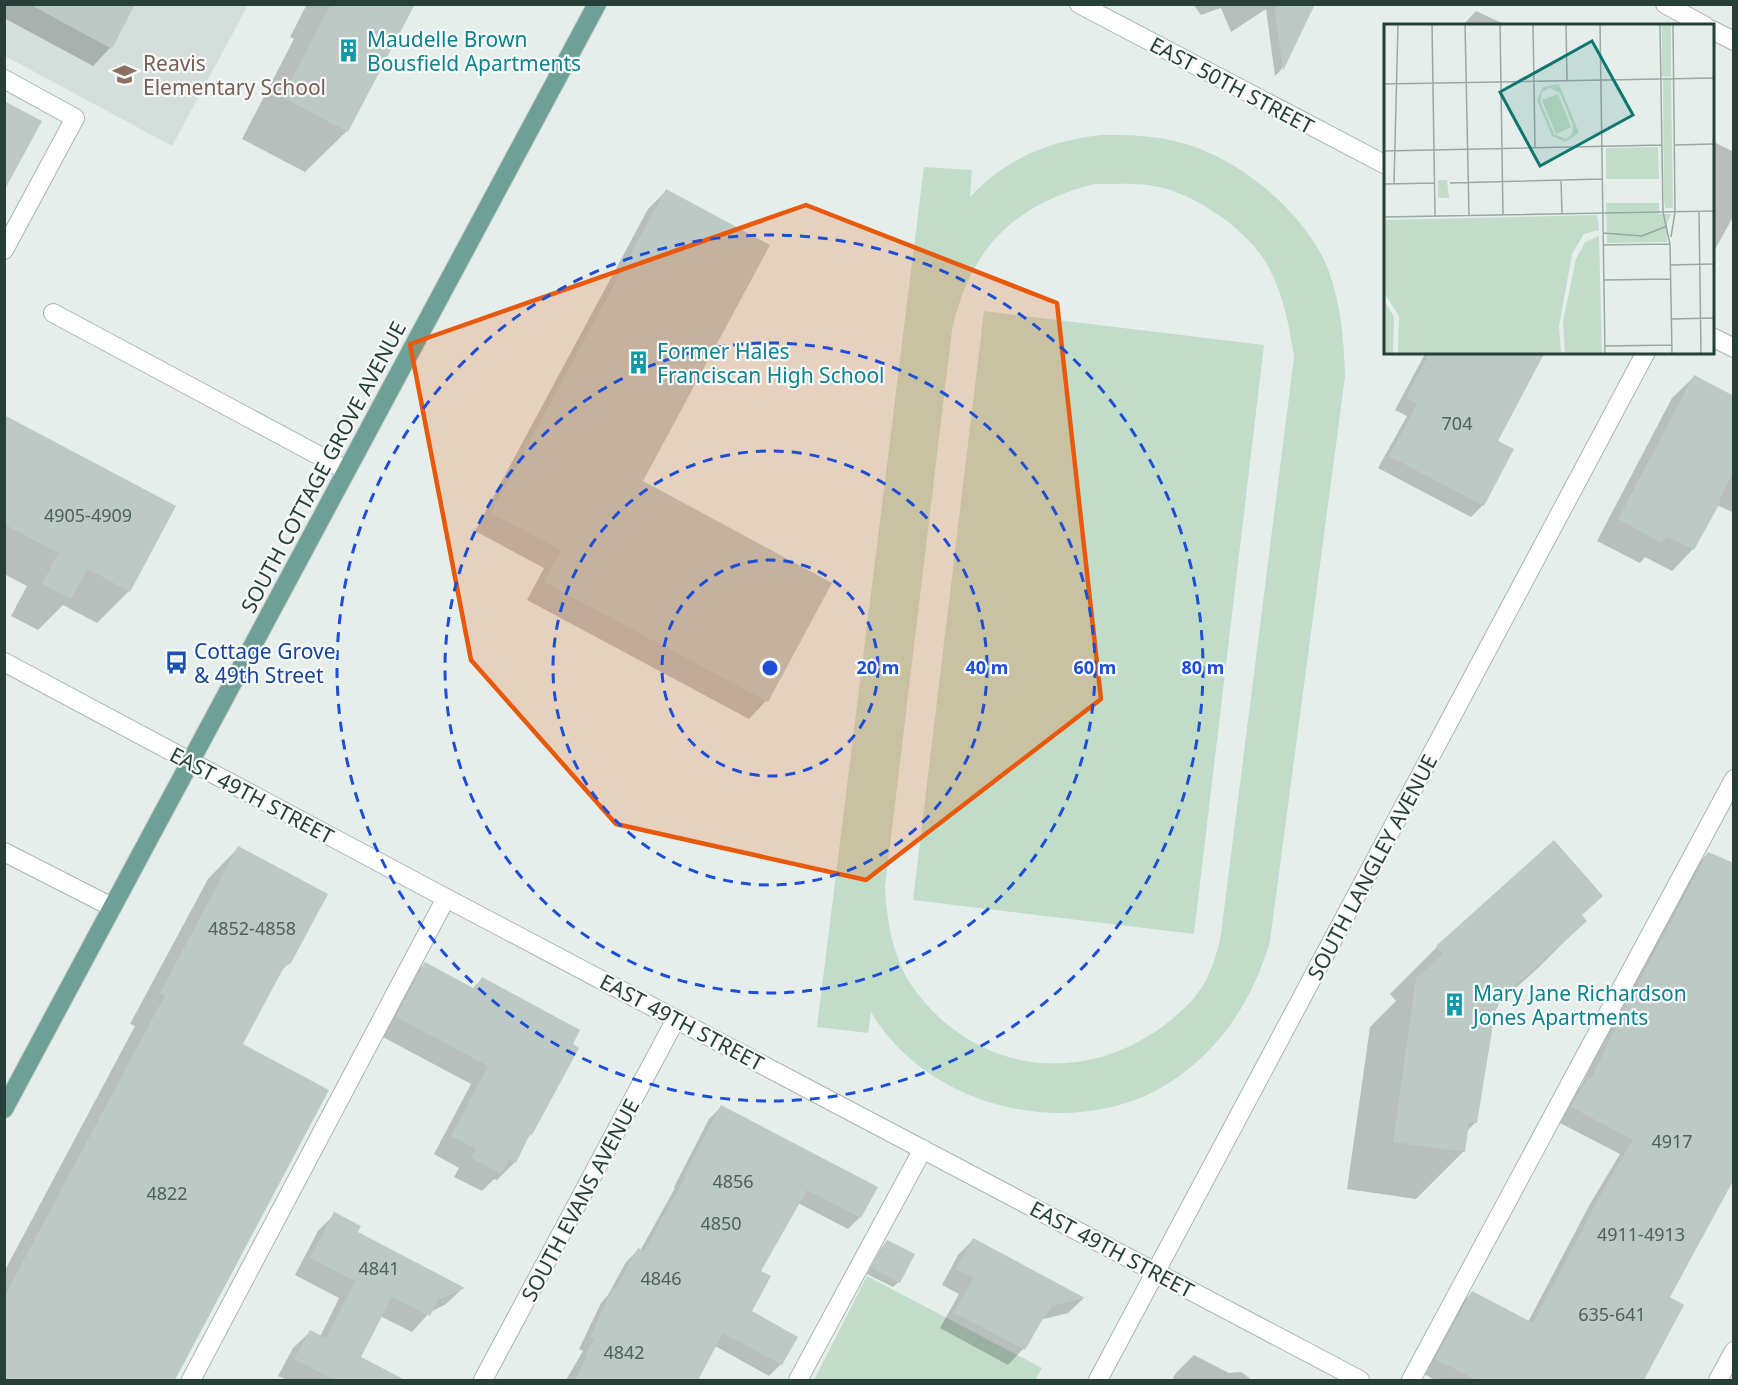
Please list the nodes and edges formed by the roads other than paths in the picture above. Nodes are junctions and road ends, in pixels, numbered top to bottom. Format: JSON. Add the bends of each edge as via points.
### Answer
{"nodes":[{"id":1,"x":597,"y":4,"type":"edge"},
{"id":2,"x":1079,"y":4,"type":"edge"},
{"id":3,"x":1665,"y":4,"type":"edge"},
{"id":4,"x":1701,"y":24,"type":"edge"},
{"id":5,"x":1714,"y":31,"type":"edge"},
{"id":6,"x":1734,"y":41,"type":"edge"},
{"id":7,"x":4,"y":79,"type":"edge"},
{"id":8,"x":1384,"y":164,"type":"edge"},
{"id":9,"x":4,"y":250,"type":"edge"},
{"id":10,"x":53,"y":313,"type":"dead end"},
{"id":11,"x":1714,"y":338,"type":"edge"},
{"id":12,"x":1734,"y":348,"type":"edge"},
{"id":13,"x":1645,"y":354,"type":"edge"},
{"id":14,"x":346,"y":470,"type":"junction"},
{"id":15,"x":4,"y":662,"type":"edge"},
{"id":16,"x":190,"y":761,"type":"junction"},
{"id":17,"x":1734,"y":779,"type":"edge"},
{"id":18,"x":4,"y":852,"type":"edge"},
{"id":19,"x":446,"y":898,"type":"junction"},
{"id":20,"x":112,"y":907,"type":"junction"},
{"id":21,"x":676,"y":1019,"type":"junction"},
{"id":22,"x":4,"y":1109,"type":"edge"},
{"id":23,"x":923,"y":1149,"type":"junction"},
{"id":24,"x":1155,"y":1272,"type":"junction"},
{"id":25,"x":1734,"y":1351,"type":"edge"},
{"id":26,"x":191,"y":1380,"type":"edge"},
{"id":27,"x":483,"y":1380,"type":"edge"},
{"id":28,"x":798,"y":1380,"type":"edge"},
{"id":29,"x":1098,"y":1380,"type":"edge"},
{"id":30,"x":1360,"y":1380,"type":"edge"},
{"id":31,"x":1411,"y":1380,"type":"edge"},
{"id":32,"x":1718,"y":1380,"type":"edge"}],
"edges":[{"from":1,"to":14,"type":"main road","name":"SOUTH COTTAGE GROVE AVENUE"},
{"from":2,"to":8,"type":"street","name":"EAST 50TH STREET"},
{"from":3,"to":4,"type":"street"},
{"from":5,"to":6,"type":"street"},
{"from":7,"to":9,"type":"street","via":[[75,118]]},
{"from":10,"to":14,"type":"street"},
{"from":11,"to":12,"type":"street"},
{"from":13,"to":24,"type":"street","name":"SOUTH LANGLEY AVENUE"},
{"from":14,"to":16,"type":"main road","name":"SOUTH COTTAGE GROVE AVENUE"},
{"from":15,"to":16,"type":"street","name":"EAST 49TH STREET"},
{"from":16,"to":19,"type":"street","name":"EAST 49TH STREET"},
{"from":16,"to":20,"type":"main road","name":"SOUTH COTTAGE GROVE AVENUE"},
{"from":17,"to":31,"type":"street"},
{"from":18,"to":20,"type":"street"},
{"from":19,"to":21,"type":"street","name":"EAST 49TH STREET"},
{"from":19,"to":26,"type":"street"},
{"from":20,"to":22,"type":"main road","name":"SOUTH COTTAGE GROVE AVENUE"},
{"from":21,"to":23,"type":"street","name":"EAST 49TH STREET"},
{"from":21,"to":27,"type":"street","name":"SOUTH EVANS AVENUE"},
{"from":23,"to":24,"type":"street","name":"EAST 49TH STREET"},
{"from":23,"to":28,"type":"street"},
{"from":24,"to":29,"type":"street","name":"SOUTH LANGLEY AVENUE"},
{"from":24,"to":30,"type":"street","name":"EAST 49TH STREET"},
{"from":25,"to":32,"type":"street"}]}
